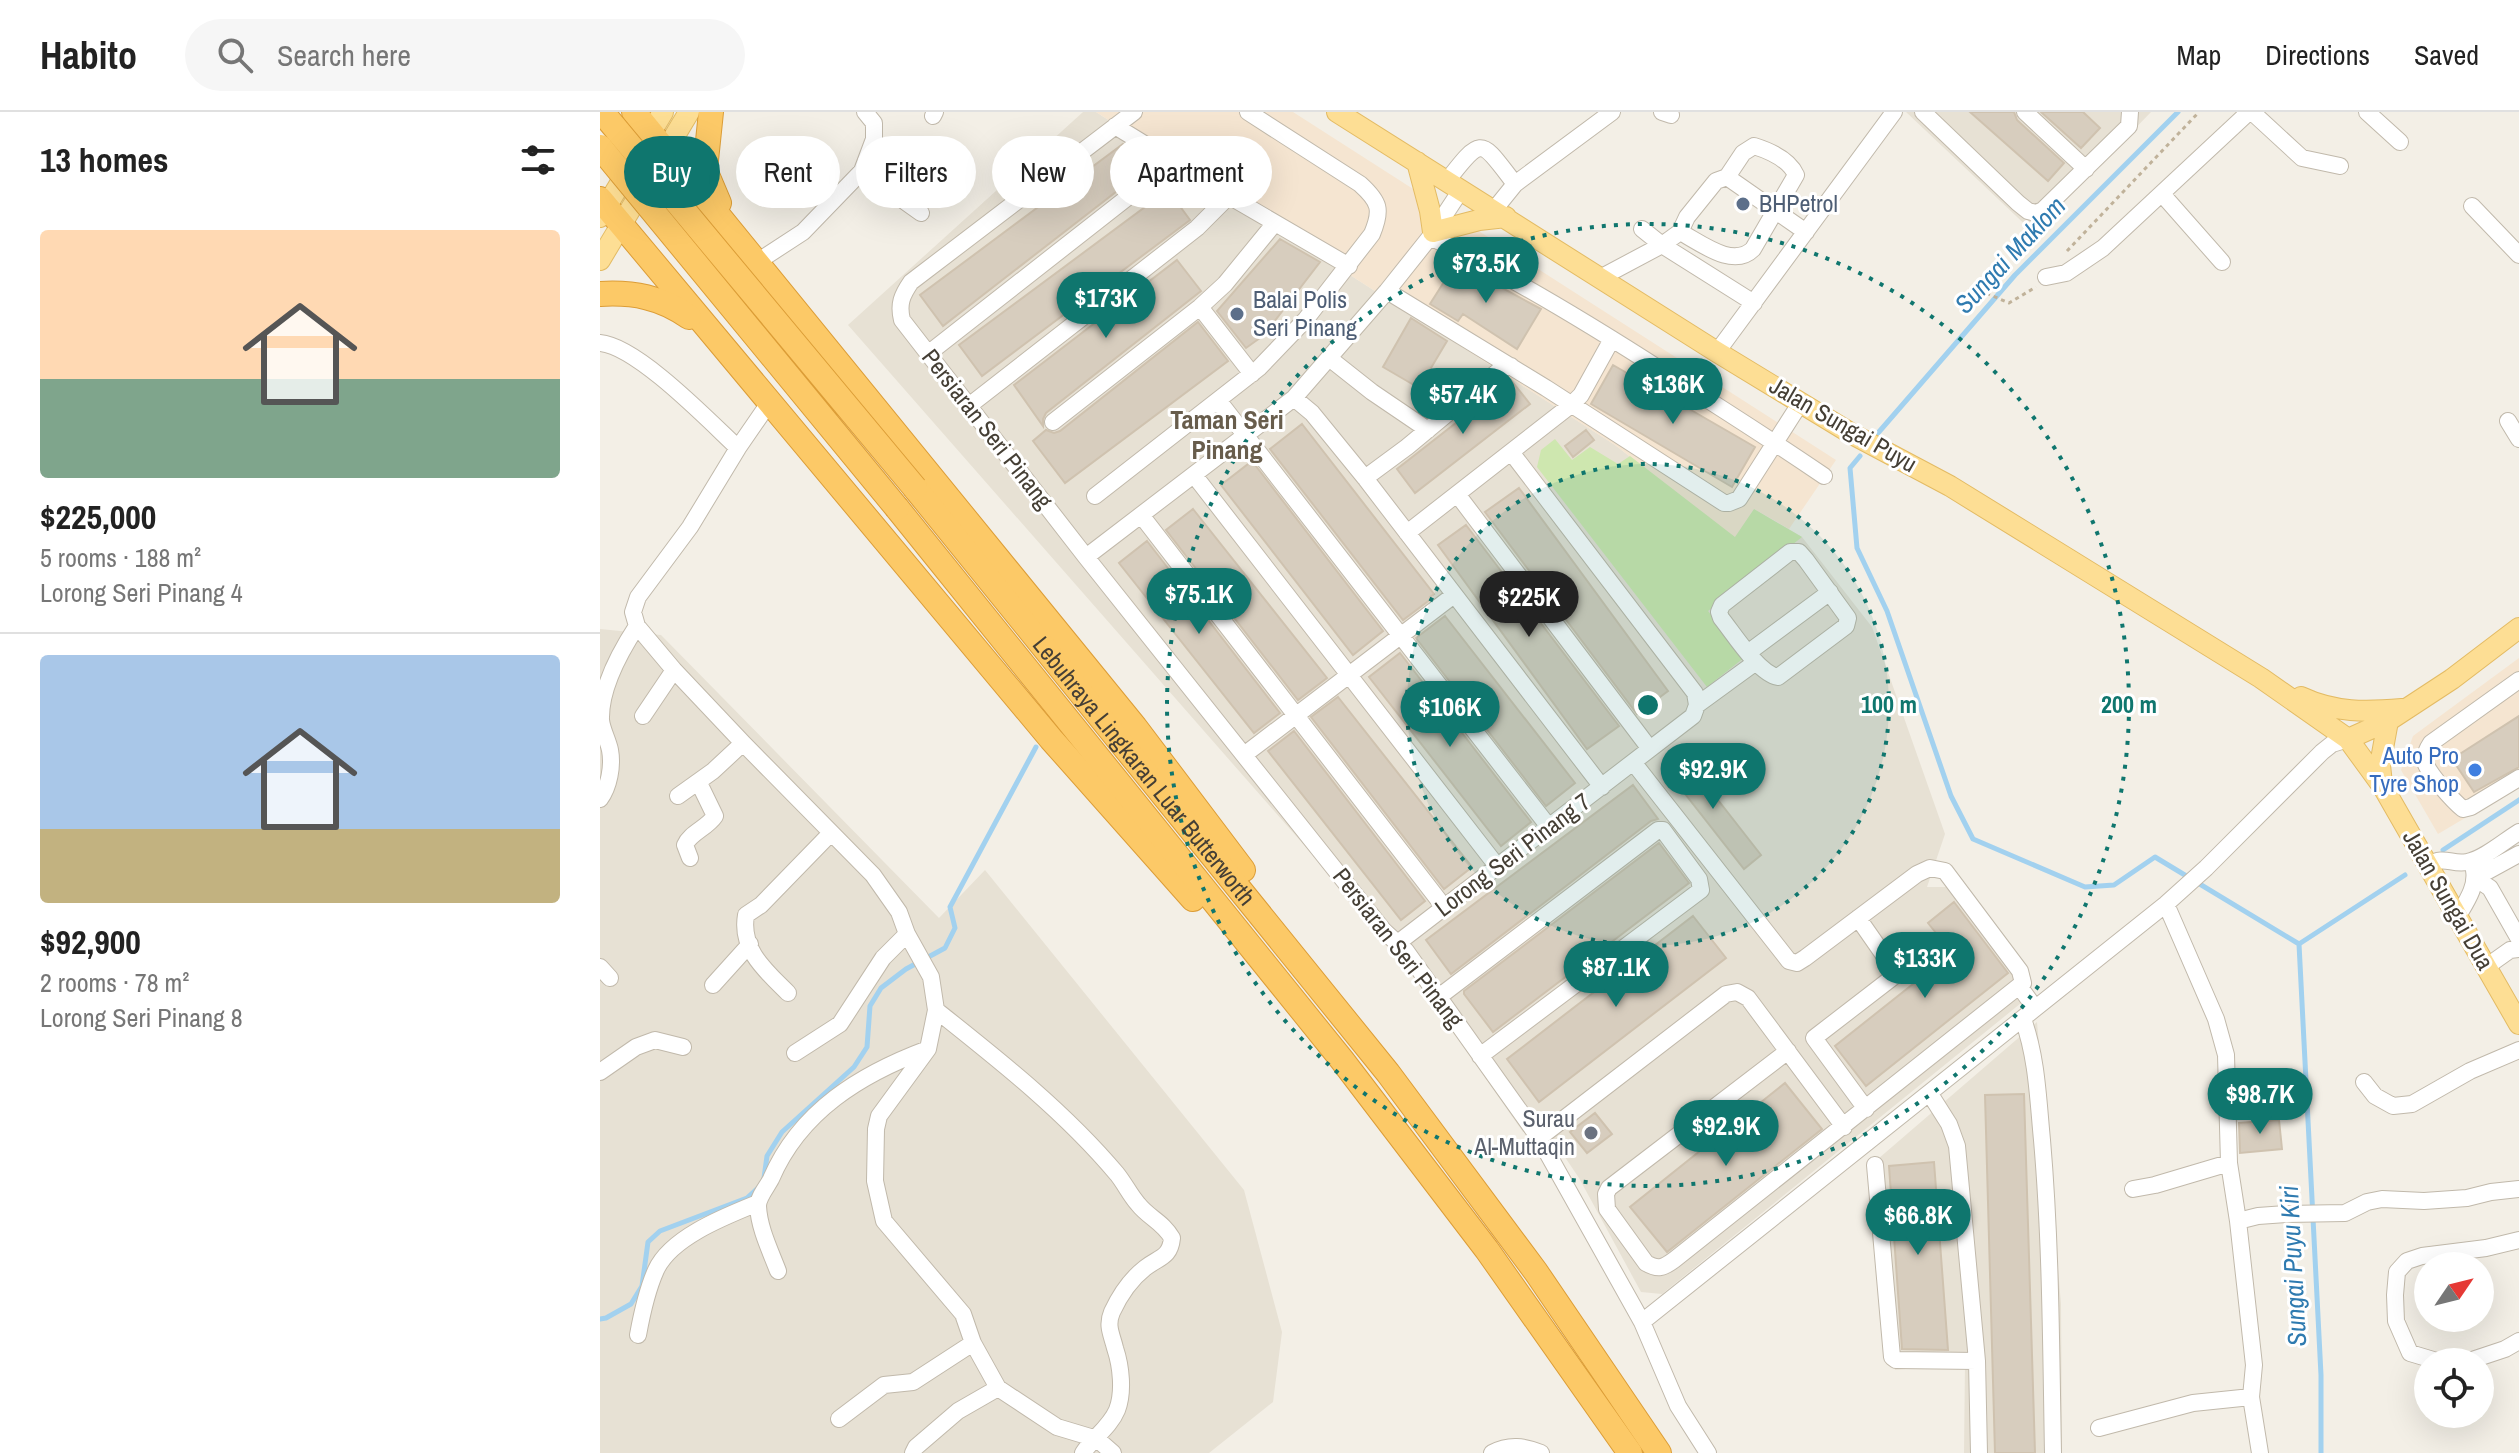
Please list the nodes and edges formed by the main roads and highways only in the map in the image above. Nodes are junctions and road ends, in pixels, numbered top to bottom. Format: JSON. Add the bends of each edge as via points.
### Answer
{"nodes":[{"id":1,"x":602,"y":112,"type":"edge"},
{"id":2,"x":634,"y":112,"type":"edge"},
{"id":3,"x":689,"y":112,"type":"edge"},
{"id":4,"x":711,"y":112,"type":"edge"},
{"id":5,"x":1337,"y":112,"type":"edge"},
{"id":6,"x":660,"y":132,"type":"edge"},
{"id":7,"x":600,"y":147,"type":"edge"},
{"id":8,"x":1417,"y":162,"type":"junction"},
{"id":9,"x":607,"y":212,"type":"edge"},
{"id":10,"x":1500,"y":213,"type":"junction"},
{"id":11,"x":746,"y":249,"type":"junction"},
{"id":12,"x":600,"y":260,"type":"edge"},
{"id":13,"x":600,"y":294,"type":"edge"},
{"id":14,"x":678,"y":295,"type":"junction"},
{"id":15,"x":710,"y":332,"type":"junction"},
{"id":16,"x":2519,"y":628,"type":"edge"},
{"id":17,"x":2261,"y":678,"type":"junction"},
{"id":18,"x":2407,"y":708,"type":"junction"},
{"id":19,"x":2388,"y":721,"type":"junction"},
{"id":20,"x":2348,"y":739,"type":"junction"},
{"id":21,"x":2383,"y":787,"type":"junction"},
{"id":22,"x":1307,"y":974,"type":"junction"},
{"id":23,"x":1287,"y":992,"type":"junction"},
{"id":24,"x":2519,"y":1024,"type":"edge"},
{"id":25,"x":1630,"y":1453,"type":"edge"},
{"id":26,"x":1659,"y":1453,"type":"edge"}],
"edges":[{"from":1,"to":22,"type":"highway","name":"Lebuhraya Lingkaran Luar Butterworth","bridge":true,"via":[[915,488]]},
{"from":2,"to":6,"type":"highway"},
{"from":3,"to":6,"type":"main road"},
{"from":4,"to":11,"type":"highway","via":[[705,170]]},
{"from":5,"to":8,"type":"main road","name":"Jalan Sungai Puyu"},
{"from":6,"to":9,"type":"main road"},
{"from":6,"to":11,"type":"highway"},
{"from":7,"to":23,"type":"highway","name":"Lebuhraya Lingkaran Luar Butterworth","bridge":true},
{"from":8,"to":10,"type":"main road","name":"Jalan Sungai Puyu"},
{"from":8,"to":10,"type":"main road","via":[[1431,234]]},
{"from":9,"to":12,"type":"main road"},
{"from":9,"to":14,"type":"highway"},
{"from":10,"to":17,"type":"main road","name":"Jalan Sungai Puyu","via":[[1717,352],[1950,486]]},
{"from":11,"to":14,"type":"highway","via":[[716,233],[690,238],[677,250],[672,266]]},
{"from":11,"to":22,"type":"highway","via":[[1135,727],[1262,895]]},
{"from":13,"to":15,"type":"highway","via":[[649,296]]},
{"from":14,"to":15,"type":"highway"},
{"from":15,"to":23,"type":"highway","via":[[1051,739],[1226,937]]},
{"from":16,"to":18,"type":"main road"},
{"from":17,"to":18,"type":"main road","via":[[2315,704],[2361,713]]},
{"from":17,"to":20,"type":"main road","name":"Jalan Sungai Puyu"},
{"from":18,"to":19,"type":"main road"},
{"from":19,"to":20,"type":"main road"},
{"from":19,"to":21,"type":"main road","via":[[2380,765]]},
{"from":20,"to":21,"type":"main road","name":"Jalan Sungai Dua"},
{"from":21,"to":24,"type":"main road","name":"Jalan Sungai Dua"},
{"from":22,"to":26,"type":"highway","name":"Lebuhraya Lingkaran Luar Butterworth","via":[[1536,1272]]},
{"from":23,"to":25,"type":"highway","name":"Lebuhraya Lingkaran Luar Butterworth","via":[[1487,1250]]}]}
